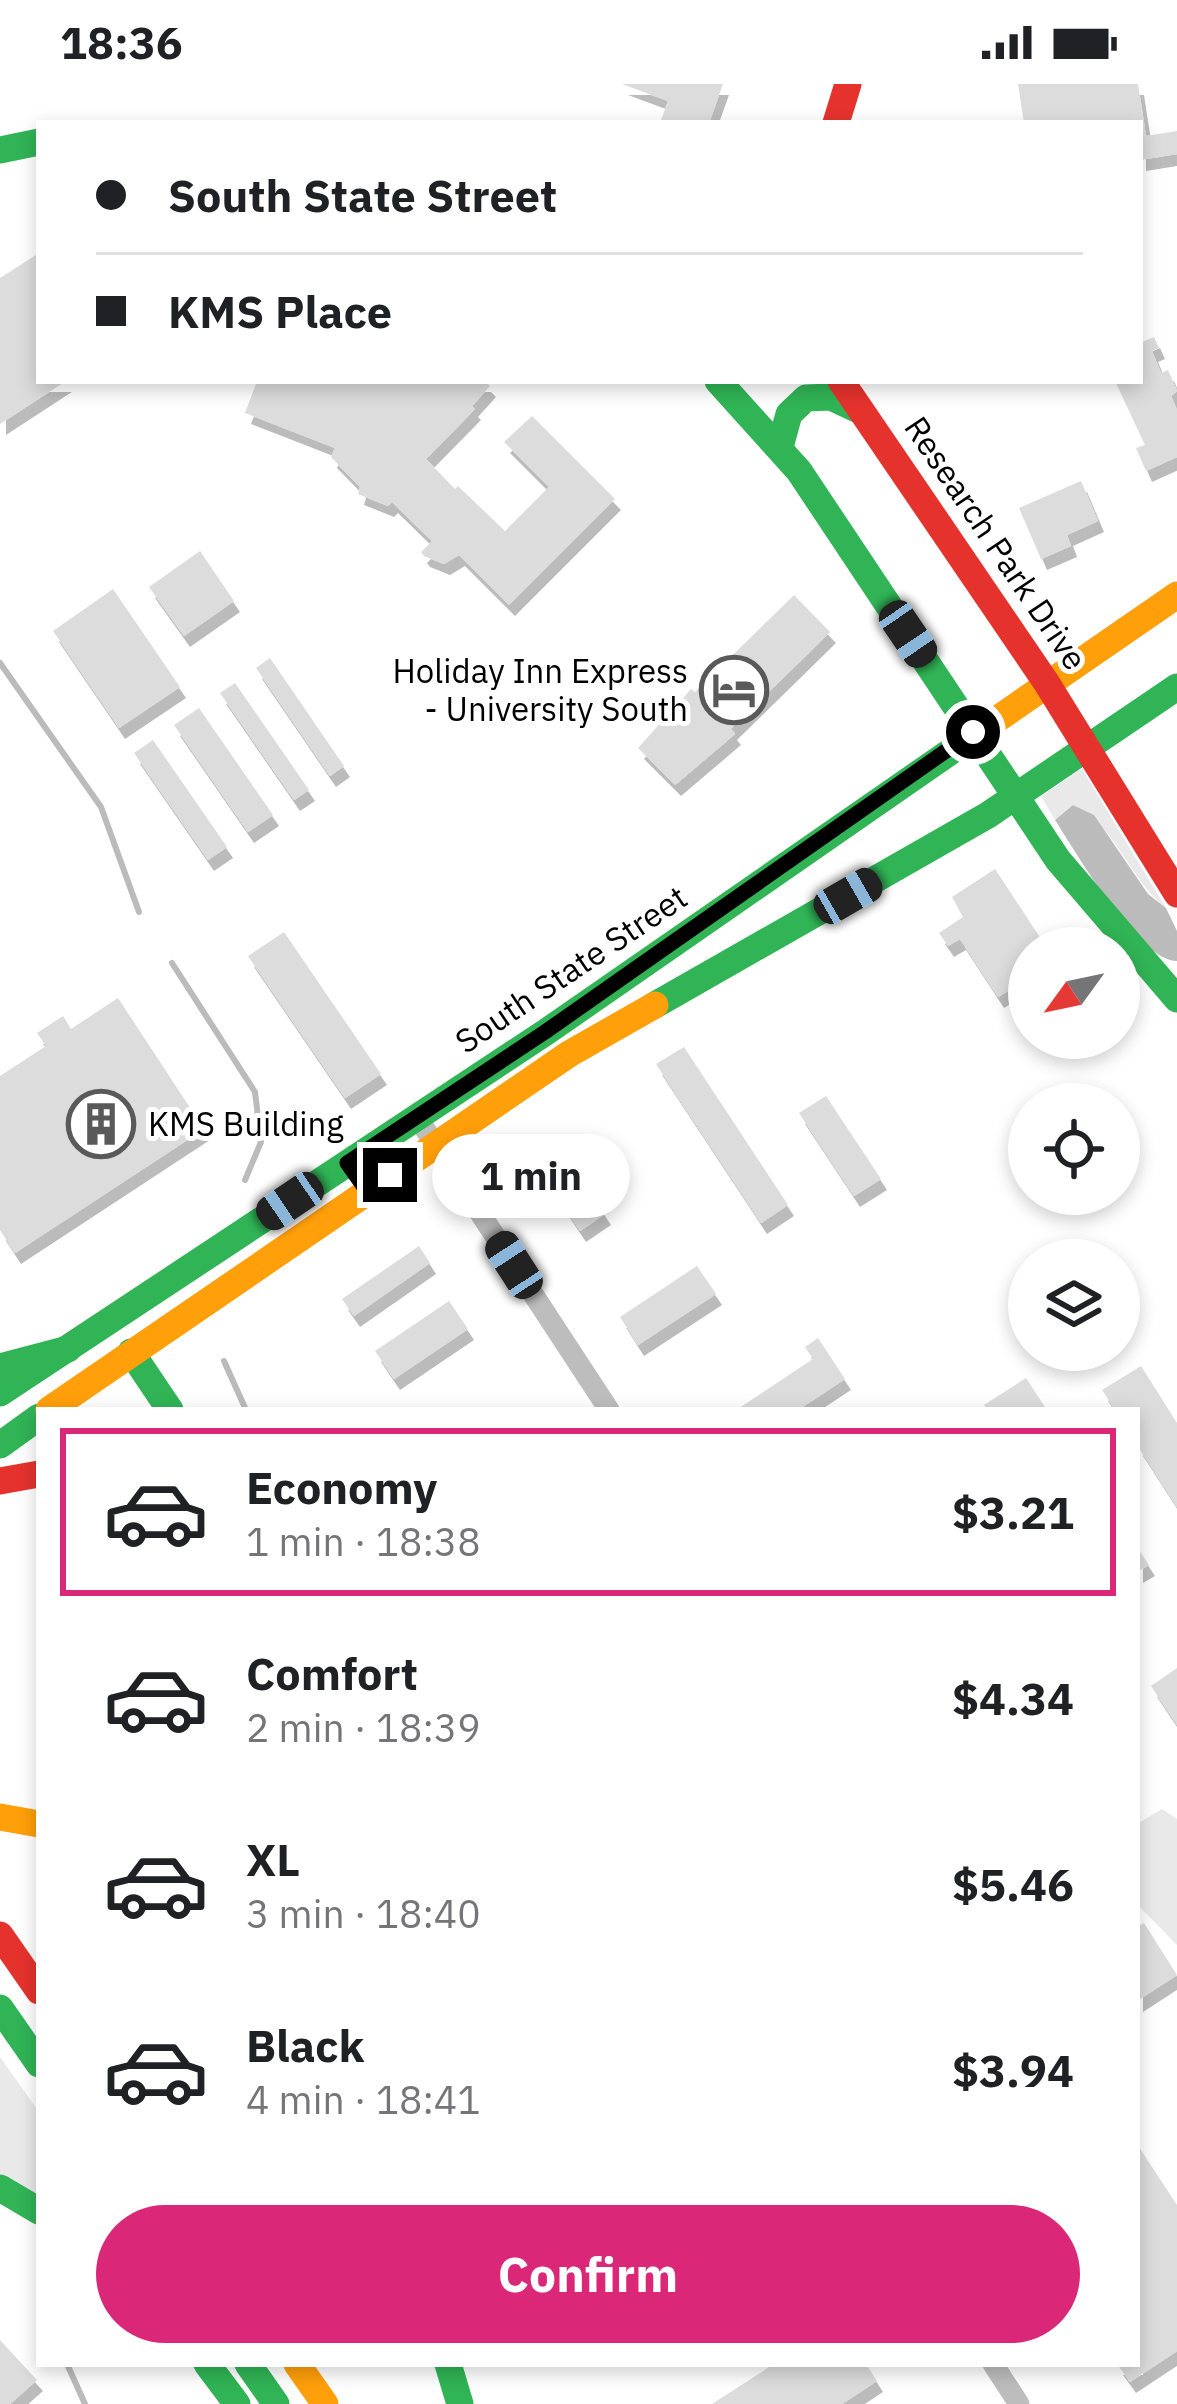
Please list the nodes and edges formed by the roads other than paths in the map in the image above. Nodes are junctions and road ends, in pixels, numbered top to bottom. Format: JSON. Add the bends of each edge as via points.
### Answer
{"nodes":[{"id":1,"x":848,"y":84,"type":"edge"},
{"id":2,"x":837,"y":120,"type":"edge"},
{"id":3,"x":36,"y":143,"type":"edge"},
{"id":4,"x":0,"y":150,"type":"edge"},
{"id":5,"x":721,"y":384,"type":"edge"},
{"id":6,"x":843,"y":384,"type":"edge"},
{"id":7,"x":863,"y":412,"type":"junction"},
{"id":8,"x":780,"y":447,"type":"junction"},
{"id":9,"x":1177,"y":595,"type":"edge"},
{"id":10,"x":1046,"y":682,"type":"junction"},
{"id":11,"x":1177,"y":687,"type":"edge"},
{"id":12,"x":973,"y":732,"type":"junction"},
{"id":13,"x":1088,"y":747,"type":"junction"},
{"id":14,"x":894,"y":788,"type":"junction"},
{"id":15,"x":1017,"y":796,"type":"junction"},
{"id":16,"x":1177,"y":893,"type":"edge"},
{"id":17,"x":1102,"y":916,"type":"junction"},
{"id":18,"x":747,"y":951,"type":"junction"},
{"id":19,"x":1177,"y":976,"type":"edge"},
{"id":20,"x":1177,"y":999,"type":"edge"},
{"id":21,"x":417,"y":1117,"type":"junction"},
{"id":22,"x":436,"y":1145,"type":"junction"},
{"id":23,"x":347,"y":1163,"type":"junction"},
{"id":24,"x":366,"y":1190,"type":"junction"},
{"id":25,"x":68,"y":1348,"type":"junction"},
{"id":26,"x":131,"y":1352,"type":"junction"},
{"id":27,"x":0,"y":1367,"type":"edge"},
{"id":28,"x":0,"y":1393,"type":"edge"},
{"id":29,"x":53,"y":1407,"type":"edge"},
{"id":30,"x":168,"y":1407,"type":"edge"},
{"id":31,"x":607,"y":1407,"type":"edge"},
{"id":32,"x":36,"y":1419,"type":"edge"},
{"id":33,"x":0,"y":1445,"type":"edge"},
{"id":34,"x":36,"y":1475,"type":"edge"},
{"id":35,"x":0,"y":1481,"type":"edge"},
{"id":36,"x":0,"y":1817,"type":"edge"},
{"id":37,"x":36,"y":1823,"type":"edge"},
{"id":38,"x":0,"y":1936,"type":"edge"},
{"id":39,"x":36,"y":1987,"type":"edge"},
{"id":40,"x":0,"y":2008,"type":"edge"},
{"id":41,"x":36,"y":2060,"type":"edge"},
{"id":42,"x":0,"y":2188,"type":"edge"},
{"id":43,"x":36,"y":2209,"type":"edge"},
{"id":44,"x":209,"y":2367,"type":"edge"},
{"id":45,"x":250,"y":2367,"type":"edge"},
{"id":46,"x":300,"y":2367,"type":"edge"},
{"id":47,"x":449,"y":2367,"type":"edge"},
{"id":48,"x":994,"y":2367,"type":"edge"},
{"id":49,"x":237,"y":2404,"type":"edge"},
{"id":50,"x":276,"y":2404,"type":"edge"},
{"id":51,"x":325,"y":2404,"type":"edge"},
{"id":52,"x":460,"y":2404,"type":"edge"},
{"id":53,"x":1019,"y":2404,"type":"edge"}],
"edges":[{"from":1,"to":2,"type":"main road"},
{"from":3,"to":4,"type":"main road"},
{"from":5,"to":8,"type":"main road"},
{"from":6,"to":7,"type":"main road","name":"Research Park Drive"},
{"from":7,"to":8,"type":"main road","via":[[836,395],[802,400],[783,422]]},
{"from":7,"to":10,"type":"main road","name":"Research Park Drive"},
{"from":8,"to":12,"type":"main road"},
{"from":9,"to":10,"type":"main road","name":"South State Street"},
{"from":10,"to":12,"type":"main road","name":"South State Street"},
{"from":10,"to":13,"type":"main road","name":"Research Park Drive"},
{"from":11,"to":13,"type":"main road"},
{"from":12,"to":14,"type":"main road","name":"South State Street"},
{"from":12,"to":15,"type":"main road"},
{"from":13,"to":15,"type":"main road"},
{"from":13,"to":16,"type":"main road","name":"Research Park Drive"},
{"from":14,"to":18,"type":"main road","via":[[774,885],[753,910]]},
{"from":14,"to":21,"type":"main road","name":"South State Street"},
{"from":15,"to":17,"type":"main road"},
{"from":15,"to":18,"type":"main road"},
{"from":17,"to":19,"type":"main road"},
{"from":17,"to":20,"type":"main road"},
{"from":18,"to":22,"type":"main road","via":[[586,1044]]},
{"from":21,"to":22,"type":"street"},
{"from":21,"to":23,"type":"main road","name":"South State Street"},
{"from":22,"to":24,"type":"main road"},
{"from":22,"to":31,"type":"street"},
{"from":23,"to":24,"type":"street"},
{"from":23,"to":25,"type":"main road","name":"South State Street"},
{"from":24,"to":26,"type":"main road"},
{"from":25,"to":26,"type":"main road","via":[[117,1343]]},
{"from":25,"to":27,"type":"main road"},
{"from":25,"to":28,"type":"main road","name":"South State Street"},
{"from":26,"to":29,"type":"main road"},
{"from":26,"to":30,"type":"main road"},
{"from":32,"to":33,"type":"main road"},
{"from":34,"to":35,"type":"main road"},
{"from":36,"to":37,"type":"main road"},
{"from":38,"to":39,"type":"main road"},
{"from":40,"to":41,"type":"main road"},
{"from":42,"to":43,"type":"main road"},
{"from":44,"to":49,"type":"main road"},
{"from":45,"to":50,"type":"main road"},
{"from":46,"to":51,"type":"main road"},
{"from":47,"to":52,"type":"main road"},
{"from":48,"to":53,"type":"street"}]}
